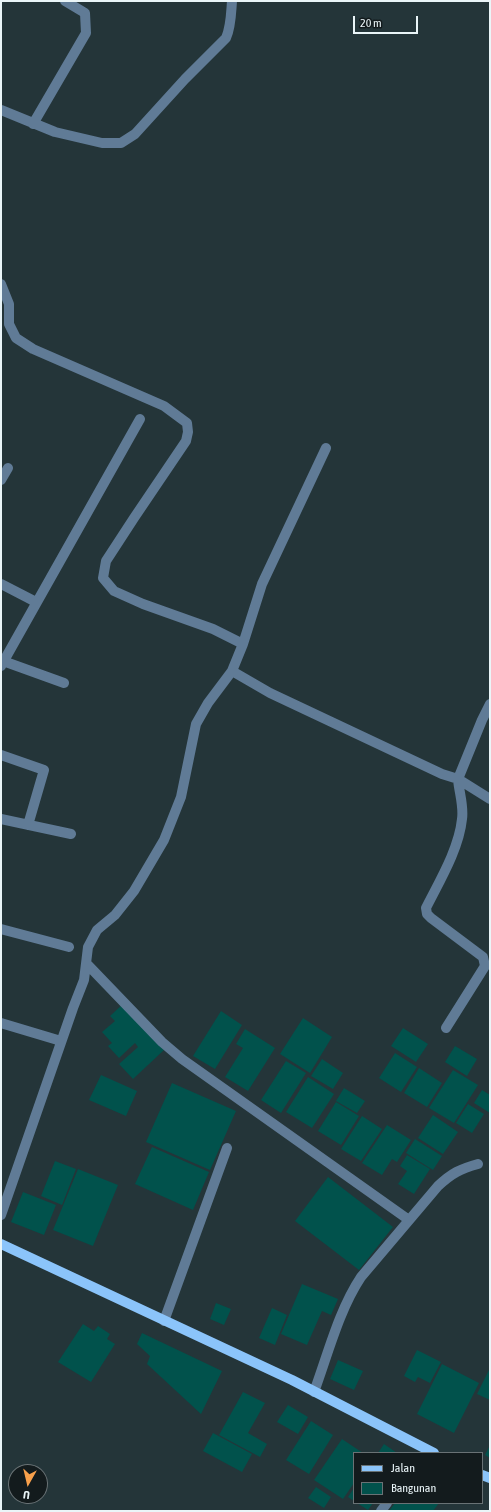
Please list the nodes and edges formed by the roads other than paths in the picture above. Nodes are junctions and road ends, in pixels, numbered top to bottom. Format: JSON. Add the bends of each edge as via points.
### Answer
{"nodes":[{"id":1,"x":65,"y":1,"type":"edge"},
{"id":2,"x":232,"y":1,"type":"edge"},
{"id":3,"x":2,"y":113,"type":"edge"},
{"id":4,"x":33,"y":124,"type":"junction"},
{"id":5,"x":1,"y":284,"type":"edge"},
{"id":6,"x":140,"y":419,"type":"dead end"},
{"id":7,"x":326,"y":448,"type":"dead end"},
{"id":8,"x":8,"y":468,"type":"dead end"},
{"id":9,"x":1,"y":480,"type":"edge"},
{"id":10,"x":1,"y":584,"type":"edge"},
{"id":11,"x":36,"y":602,"type":"junction"},
{"id":12,"x":244,"y":644,"type":"junction"},
{"id":13,"x":2,"y":663,"type":"edge"},
{"id":14,"x":232,"y":672,"type":"junction"},
{"id":15,"x":64,"y":683,"type":"dead end"},
{"id":16,"x":490,"y":704,"type":"edge"},
{"id":17,"x":1,"y":755,"type":"edge"},
{"id":18,"x":458,"y":779,"type":"junction"},
{"id":19,"x":490,"y":799,"type":"edge"},
{"id":20,"x":1,"y":819,"type":"edge"},
{"id":21,"x":28,"y":825,"type":"junction"},
{"id":22,"x":71,"y":834,"type":"dead end"},
{"id":23,"x":1,"y":929,"type":"edge"},
{"id":24,"x":69,"y":947,"type":"dead end"},
{"id":25,"x":86,"y":963,"type":"junction"},
{"id":26,"x":1,"y":1023,"type":"edge"},
{"id":27,"x":446,"y":1028,"type":"dead end"},
{"id":28,"x":61,"y":1041,"type":"junction"},
{"id":29,"x":227,"y":1148,"type":"dead end"},
{"id":30,"x":478,"y":1164,"type":"dead end"},
{"id":31,"x":1,"y":1215,"type":"edge"},
{"id":32,"x":409,"y":1220,"type":"junction"},
{"id":33,"x":1,"y":1244,"type":"edge"},
{"id":34,"x":164,"y":1321,"type":"junction"},
{"id":35,"x":314,"y":1392,"type":"junction"},
{"id":36,"x":428,"y":1452,"type":"edge"}],
"edges":[{"from":1,"to":4,"type":"street","via":[[85,14],[86,33]]},
{"from":2,"to":4,"type":"street","via":[[226,38],[185,78],[135,134],[121,143],[102,143]]},
{"from":3,"to":4,"type":"street"},
{"from":5,"to":12,"type":"street","via":[[9,304],[9,324],[16,338],[40,352],[164,406],[187,423],[186,441],[106,561],[103,578],[114,591],[213,629]]},
{"from":6,"to":11,"type":"street"},
{"from":7,"to":12,"type":"street","via":[[262,584]]},
{"from":8,"to":9,"type":"street"},
{"from":10,"to":11,"type":"street"},
{"from":11,"to":13,"type":"street"},
{"from":12,"to":14,"type":"street"},
{"from":13,"to":15,"type":"street"},
{"from":14,"to":18,"type":"street","via":[[270,693],[442,774]]},
{"from":14,"to":25,"type":"street","via":[[208,703],[196,724],[181,797],[164,840],[134,890],[115,915],[97,930],[88,947]]},
{"from":16,"to":18,"type":"street"},
{"from":17,"to":21,"type":"street","via":[[44,770]]},
{"from":18,"to":19,"type":"street"},
{"from":18,"to":27,"type":"street","via":[[462,820],[454,852],[426,908],[431,918],[483,957],[485,966]]},
{"from":20,"to":21,"type":"street"},
{"from":21,"to":22,"type":"street"},
{"from":23,"to":24,"type":"street"},
{"from":25,"to":28,"type":"street","via":[[84,980]]},
{"from":25,"to":32,"type":"street","via":[[162,1042],[182,1059]]},
{"from":26,"to":28,"type":"street"},
{"from":28,"to":31,"type":"street"},
{"from":29,"to":34,"type":"street"},
{"from":30,"to":32,"type":"street","via":[[461,1168],[449,1175]]},
{"from":32,"to":35,"type":"street","via":[[353,1289]]},
{"from":33,"to":34,"type":"main road"},
{"from":34,"to":35,"type":"main road"},
{"from":35,"to":36,"type":"main road"}]}
